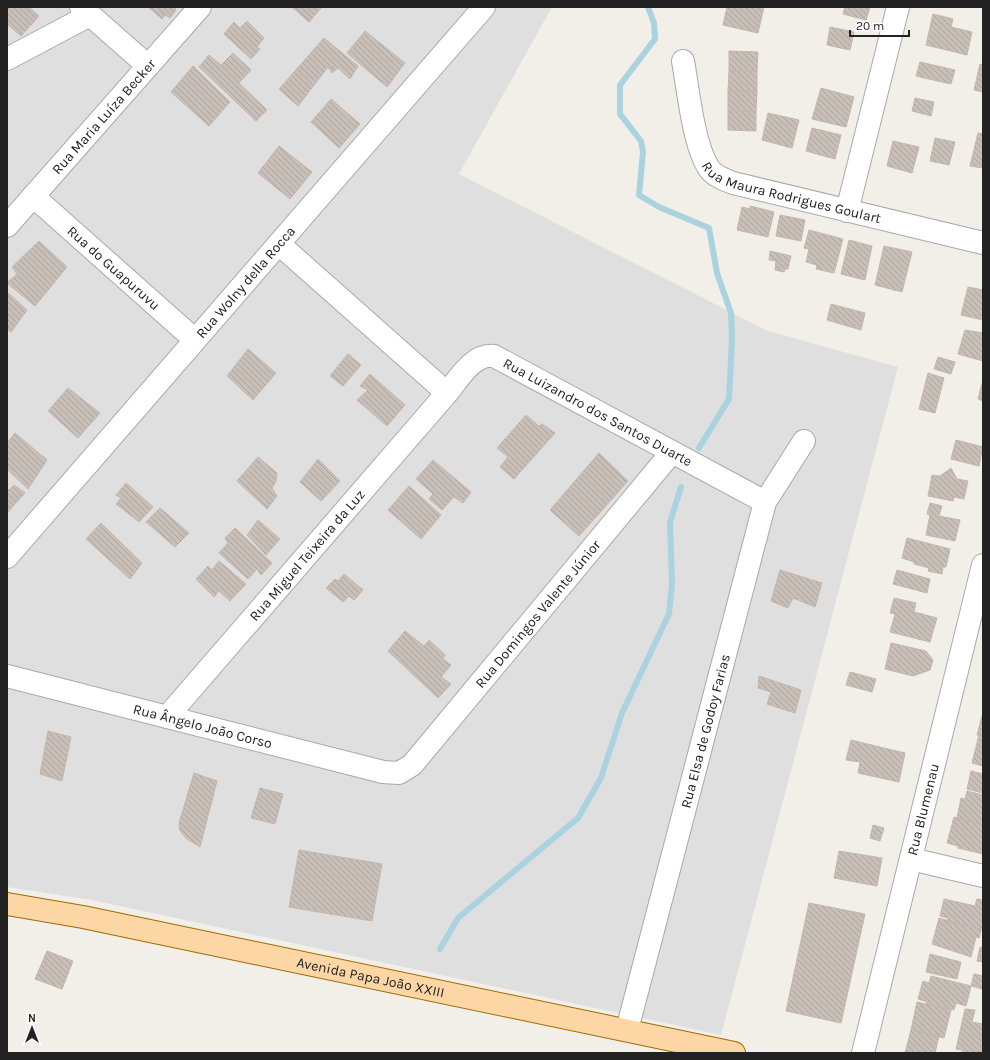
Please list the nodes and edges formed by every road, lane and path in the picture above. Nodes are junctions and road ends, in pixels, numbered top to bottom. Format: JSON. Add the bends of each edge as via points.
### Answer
{"nodes":[{"id":1,"x":200,"y":7,"type":"edge"},
{"id":2,"x":484,"y":7,"type":"edge"},
{"id":3,"x":898,"y":7,"type":"edge"},
{"id":4,"x":86,"y":11,"type":"edge"},
{"id":5,"x":7,"y":59,"type":"edge"},
{"id":6,"x":683,"y":60,"type":"dead end"},
{"id":7,"x":148,"y":66,"type":"junction"},
{"id":8,"x":33,"y":196,"type":"junction"},
{"id":9,"x":847,"y":211,"type":"junction"},
{"id":10,"x":7,"y":226,"type":"edge"},
{"id":11,"x":983,"y":243,"type":"edge"},
{"id":12,"x":279,"y":244,"type":"junction"},
{"id":13,"x":195,"y":340,"type":"junction"},
{"id":14,"x":447,"y":394,"type":"junction"},
{"id":15,"x":804,"y":441,"type":"dead end"},
{"id":16,"x":672,"y":452,"type":"junction"},
{"id":17,"x":765,"y":502,"type":"junction"},
{"id":18,"x":7,"y":557,"type":"edge"},
{"id":19,"x":983,"y":565,"type":"edge"},
{"id":20,"x":7,"y":676,"type":"edge"},
{"id":21,"x":167,"y":717,"type":"junction"},
{"id":22,"x":399,"y":773,"type":"joint"},
{"id":23,"x":911,"y":859,"type":"junction"},
{"id":24,"x":983,"y":876,"type":"edge"},
{"id":25,"x":7,"y":904,"type":"edge"},
{"id":26,"x":627,"y":1030,"type":"junction"},
{"id":27,"x":734,"y":1053,"type":"edge"},
{"id":28,"x":863,"y":1053,"type":"edge"}],
"edges":[{"from":1,"to":7,"type":"street","name":"Rua Maria Luíza Becker"},
{"from":2,"to":12,"type":"street","name":"Rua Wolny della Rocca"},
{"from":3,"to":9,"type":"street"},
{"from":4,"to":5,"type":"street"},
{"from":4,"to":7,"type":"street"},
{"from":6,"to":9,"type":"street","name":"Rua Maura Rodrigues Goulart","via":[[699,144],[704,159],[712,171],[720,178],[733,183]]},
{"from":7,"to":8,"type":"street","name":"Rua Maria Luíza Becker"},
{"from":8,"to":10,"type":"street","name":"Rua Maria Luíza Becker"},
{"from":8,"to":13,"type":"street","name":"Rua do Guapuruvu"},
{"from":9,"to":11,"type":"street","name":"Rua Maura Rodrigues Goulart"},
{"from":12,"to":13,"type":"street","name":"Rua Wolny della Rocca"},
{"from":12,"to":14,"type":"street"},
{"from":13,"to":18,"type":"street","name":"Rua Wolny della Rocca"},
{"from":14,"to":16,"type":"street","name":"Rua Luizandro dos Santos Duarte","via":[[476,360],[488,355],[494,356]]},
{"from":14,"to":21,"type":"street","name":"Rua Miguel Teixeira da Luz"},
{"from":15,"to":17,"type":"street","name":"Rua Elsa de Godoy Farias"},
{"from":16,"to":17,"type":"street","name":"Rua Luizandro dos Santos Duarte"},
{"from":16,"to":22,"type":"street","name":"Rua Domingos Valente Júnior","via":[[412,765]]},
{"from":17,"to":26,"type":"street","name":"Rua Elsa de Godoy Farias"},
{"from":19,"to":23,"type":"street","name":"Rua Blumenau"},
{"from":20,"to":21,"type":"street","name":"Rua Ângelo João Corso"},
{"from":21,"to":22,"type":"street","name":"Rua Ângelo João Corso","via":[[383,772]]},
{"from":23,"to":24,"type":"street"},
{"from":23,"to":28,"type":"street","name":"Rua Blumenau"},
{"from":25,"to":26,"type":"main road","name":"Avenida Papa João XXIII","via":[[84,917]]},
{"from":26,"to":27,"type":"main road","name":"Avenida Papa João XXIII"}]}
